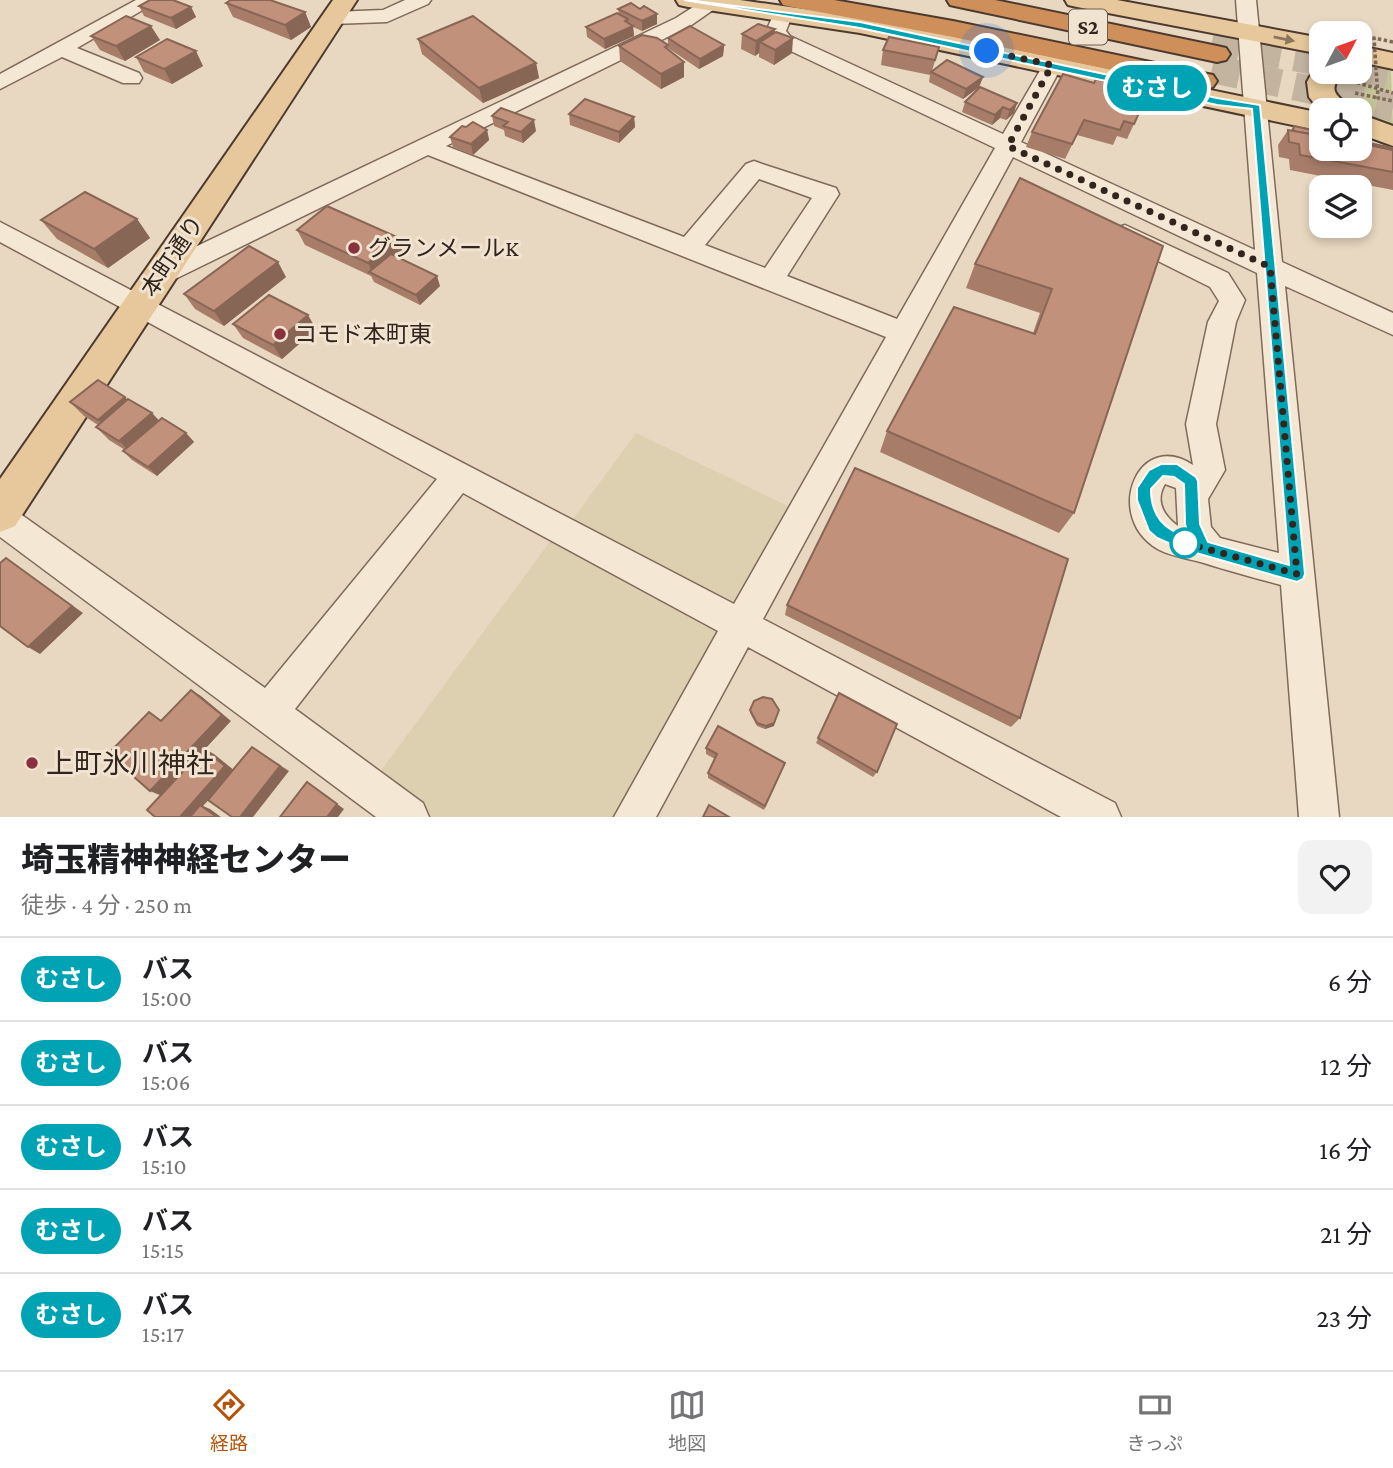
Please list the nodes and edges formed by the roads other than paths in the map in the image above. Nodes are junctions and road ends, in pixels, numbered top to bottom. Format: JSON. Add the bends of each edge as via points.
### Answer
{"nodes":[{"id":1,"x":150,"y":0,"type":"edge"},
{"id":2,"x":421,"y":0,"type":"edge"},
{"id":3,"x":833,"y":0,"type":"edge"},
{"id":4,"x":959,"y":0,"type":"edge"},
{"id":5,"x":993,"y":0,"type":"edge"},
{"id":6,"x":1246,"y":0,"type":"edge"},
{"id":7,"x":701,"y":1,"type":"edge"},
{"id":8,"x":1084,"y":1,"type":"edge"},
{"id":9,"x":788,"y":6,"type":"edge"},
{"id":10,"x":339,"y":9,"type":"edge"},
{"id":11,"x":1248,"y":32,"type":"junction"},
{"id":12,"x":1309,"y":45,"type":"edge"},
{"id":13,"x":61,"y":49,"type":"junction"},
{"id":14,"x":1372,"y":57,"type":"edge"},
{"id":15,"x":1211,"y":61,"type":"junction"},
{"id":16,"x":1393,"y":62,"type":"edge"},
{"id":17,"x":1052,"y":65,"type":"junction"},
{"id":18,"x":1372,"y":66,"type":"edge"},
{"id":19,"x":131,"y":78,"type":"dead end"},
{"id":20,"x":0,"y":82,"type":"edge"},
{"id":21,"x":1256,"y":107,"type":"junction"},
{"id":22,"x":1309,"y":119,"type":"edge"},
{"id":23,"x":1372,"y":128,"type":"edge"},
{"id":24,"x":1372,"y":133,"type":"edge"},
{"id":25,"x":1393,"y":138,"type":"edge"},
{"id":26,"x":426,"y":146,"type":"junction"},
{"id":27,"x":1008,"y":146,"type":"junction"},
{"id":28,"x":1107,"y":225,"type":"edge"},
{"id":29,"x":0,"y":231,"type":"edge"},
{"id":30,"x":688,"y":248,"type":"junction"},
{"id":31,"x":1270,"y":267,"type":"junction"},
{"id":32,"x":160,"y":275,"type":"junction"},
{"id":33,"x":770,"y":281,"type":"junction"},
{"id":34,"x":139,"y":306,"type":"junction"},
{"id":35,"x":1393,"y":326,"type":"edge"},
{"id":36,"x":902,"y":332,"type":"junction"},
{"id":37,"x":1200,"y":424,"type":"junction"},
{"id":38,"x":1161,"y":470,"type":"junction"},
{"id":39,"x":458,"y":476,"type":"junction"},
{"id":40,"x":1194,"y":496,"type":"junction"},
{"id":41,"x":0,"y":513,"type":"edge"},
{"id":42,"x":0,"y":519,"type":"edge"},
{"id":43,"x":1210,"y":550,"type":"junction"},
{"id":44,"x":1297,"y":574,"type":"junction"},
{"id":45,"x":740,"y":623,"type":"junction"},
{"id":46,"x":268,"y":713,"type":"junction"},
{"id":47,"x":409,"y":817,"type":"edge"},
{"id":48,"x":634,"y":817,"type":"edge"},
{"id":49,"x":1101,"y":817,"type":"edge"},
{"id":50,"x":1319,"y":817,"type":"edge"}],
"edges":[{"from":1,"to":13,"type":"street"},
{"from":2,"to":10,"type":"street","via":[[387,16]]},
{"from":3,"to":15,"type":"highway","number":"S2"},
{"from":4,"to":15,"type":"highway","number":"S2"},
{"from":5,"to":15,"type":"highway"},
{"from":6,"to":11,"type":"street"},
{"from":7,"to":9,"type":"main road"},
{"from":7,"to":26,"type":"street","via":[[683,22]]},
{"from":8,"to":11,"type":"main road"},
{"from":9,"to":15,"type":"highway"},
{"from":9,"to":17,"type":"main road"},
{"from":9,"to":27,"type":"street","via":[[776,31],[783,40]]},
{"from":10,"to":32,"type":"main road","name":"本町通り"},
{"from":11,"to":12,"type":"main road","one_way":true},
{"from":11,"to":21,"type":"street"},
{"from":13,"to":19,"type":"street"},
{"from":13,"to":20,"type":"street"},
{"from":14,"to":16,"type":"main road"},
{"from":16,"to":18,"type":"main road"},
{"from":17,"to":21,"type":"main road"},
{"from":17,"to":27,"type":"street"},
{"from":21,"to":22,"type":"main road"},
{"from":21,"to":31,"type":"street"},
{"from":23,"to":25,"type":"main road"},
{"from":24,"to":25,"type":"main road"},
{"from":26,"to":30,"type":"street"},
{"from":26,"to":32,"type":"street"},
{"from":27,"to":31,"type":"street"},
{"from":27,"to":36,"type":"street"},
{"from":28,"to":37,"type":"street","via":[[1219,280],[1232,300]]},
{"from":29,"to":34,"type":"street"},
{"from":30,"to":33,"type":"street"},
{"from":30,"to":33,"type":"street","via":[[754,169],[827,194]]},
{"from":31,"to":35,"type":"street"},
{"from":31,"to":44,"type":"street"},
{"from":32,"to":34,"type":"main road","name":"本町通り"},
{"from":33,"to":36,"type":"street"},
{"from":34,"to":39,"type":"street"},
{"from":34,"to":41,"type":"main road","name":"本町通り"},
{"from":36,"to":45,"type":"street"},
{"from":37,"to":38,"type":"street"},
{"from":37,"to":40,"type":"street","via":[[1209,470]]},
{"from":38,"to":40,"type":"street","via":[[1184,474]]},
{"from":38,"to":43,"type":"street","via":[[1144,488],[1154,526],[1172,539]]},
{"from":39,"to":45,"type":"street"},
{"from":39,"to":46,"type":"street"},
{"from":40,"to":43,"type":"street","via":[[1195,533]]},
{"from":42,"to":46,"type":"street"},
{"from":43,"to":44,"type":"street"},
{"from":44,"to":50,"type":"street"},
{"from":45,"to":48,"type":"street"},
{"from":45,"to":49,"type":"street"},
{"from":46,"to":47,"type":"street"}]}
